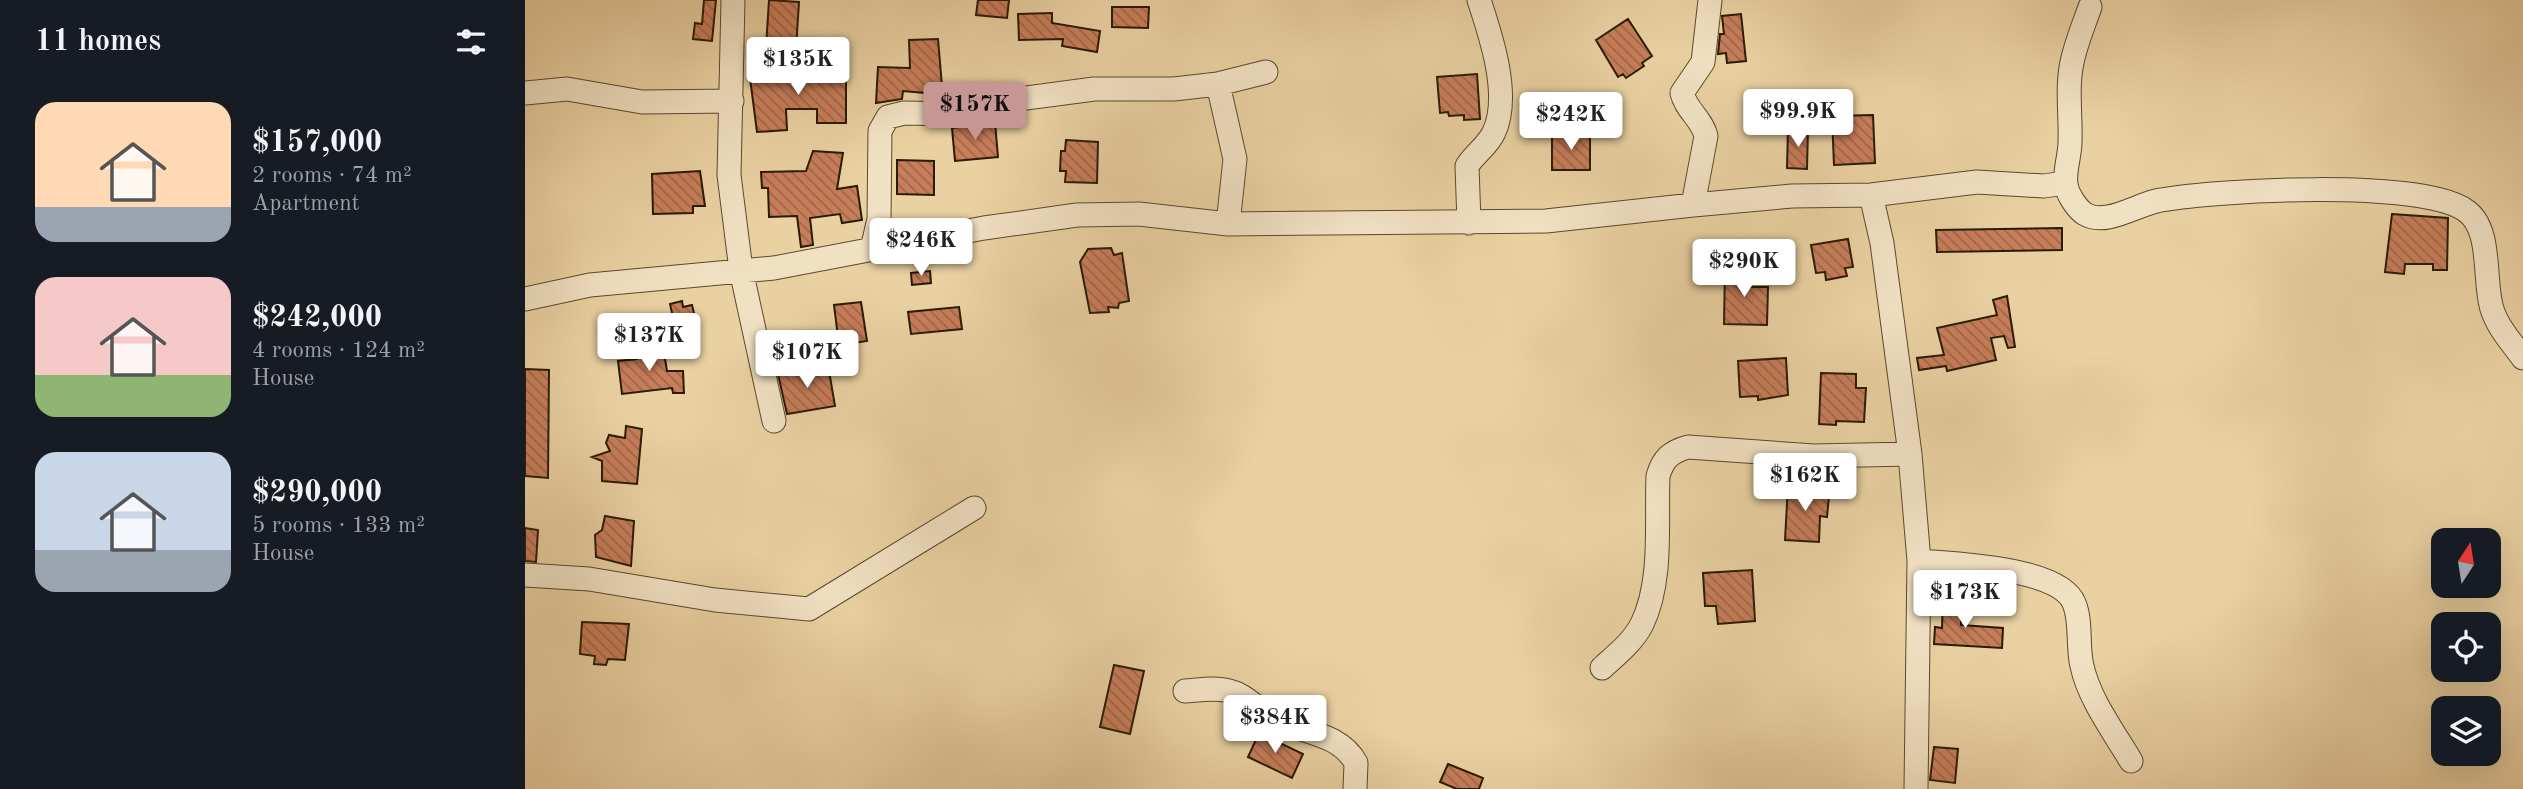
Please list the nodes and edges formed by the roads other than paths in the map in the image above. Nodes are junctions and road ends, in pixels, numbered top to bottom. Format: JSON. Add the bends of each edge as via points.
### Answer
{"nodes":[{"id":1,"x":733,"y":0,"type":"edge"},
{"id":2,"x":1479,"y":0,"type":"edge"},
{"id":3,"x":1710,"y":0,"type":"edge"},
{"id":4,"x":2089,"y":7,"type":"dead end"},
{"id":5,"x":1266,"y":72,"type":"dead end"},
{"id":6,"x":1218,"y":84,"type":"junction"},
{"id":7,"x":525,"y":93,"type":"edge"},
{"id":8,"x":732,"y":101,"type":"junction"},
{"id":9,"x":2065,"y":183,"type":"junction"},
{"id":10,"x":1871,"y":195,"type":"junction"},
{"id":11,"x":1693,"y":205,"type":"junction"},
{"id":12,"x":1469,"y":223,"type":"junction"},
{"id":13,"x":1228,"y":224,"type":"junction"},
{"id":14,"x":873,"y":249,"type":"junction"},
{"id":15,"x":741,"y":270,"type":"junction"},
{"id":16,"x":525,"y":299,"type":"edge"},
{"id":17,"x":2523,"y":358,"type":"edge"},
{"id":18,"x":774,"y":421,"type":"dead end"},
{"id":19,"x":1910,"y":454,"type":"junction"},
{"id":20,"x":974,"y":508,"type":"dead end"},
{"id":21,"x":1919,"y":561,"type":"junction"},
{"id":22,"x":525,"y":575,"type":"edge"},
{"id":23,"x":1602,"y":668,"type":"dead end"},
{"id":24,"x":1185,"y":691,"type":"dead end"},
{"id":25,"x":2131,"y":761,"type":"dead end"},
{"id":26,"x":1355,"y":789,"type":"edge"},
{"id":27,"x":1916,"y":789,"type":"edge"}],
"edges":[{"from":1,"to":8,"type":"street"},
{"from":2,"to":12,"type":"street","via":[[1496,57],[1500,116],[1485,147],[1467,166]]},
{"from":3,"to":11,"type":"street","via":[[1703,62],[1682,93],[1706,136]]},
{"from":4,"to":9,"type":"street","via":[[2070,78]]},
{"from":5,"to":6,"type":"street"},
{"from":6,"to":13,"type":"street","via":[[1235,159]]},
{"from":6,"to":14,"type":"street","via":[[1094,89],[1012,100],[960,114],[888,117],[880,131],[880,212]]},
{"from":7,"to":8,"type":"street","via":[[567,89],[642,102]]},
{"from":8,"to":15,"type":"street","via":[[729,174]]},
{"from":9,"to":10,"type":"street","via":[[1977,182]]},
{"from":9,"to":17,"type":"street","via":[[2074,203],[2094,218],[2171,198],[2297,191],[2385,191],[2449,203],[2477,222],[2492,309]]},
{"from":10,"to":11,"type":"street"},
{"from":10,"to":19,"type":"street","via":[[1882,243]]},
{"from":11,"to":12,"type":"street","via":[[1546,221]]},
{"from":12,"to":13,"type":"street"},
{"from":13,"to":14,"type":"street","via":[[1139,214],[1077,215]]},
{"from":14,"to":15,"type":"street"},
{"from":15,"to":16,"type":"street","via":[[590,285]]},
{"from":15,"to":18,"type":"street"},
{"from":19,"to":21,"type":"street"},
{"from":19,"to":23,"type":"street","via":[[1814,456],[1688,447],[1676,450],[1662,463],[1658,476],[1649,605],[1630,641]]},
{"from":20,"to":22,"type":"street","via":[[809,609],[715,600],[589,579]]},
{"from":21,"to":25,"type":"street","via":[[2019,573],[2063,589],[2075,606],[2087,682]]},
{"from":21,"to":27,"type":"street"},
{"from":24,"to":26,"type":"street","via":[[1237,693],[1268,716],[1340,745],[1356,763]]}]}
